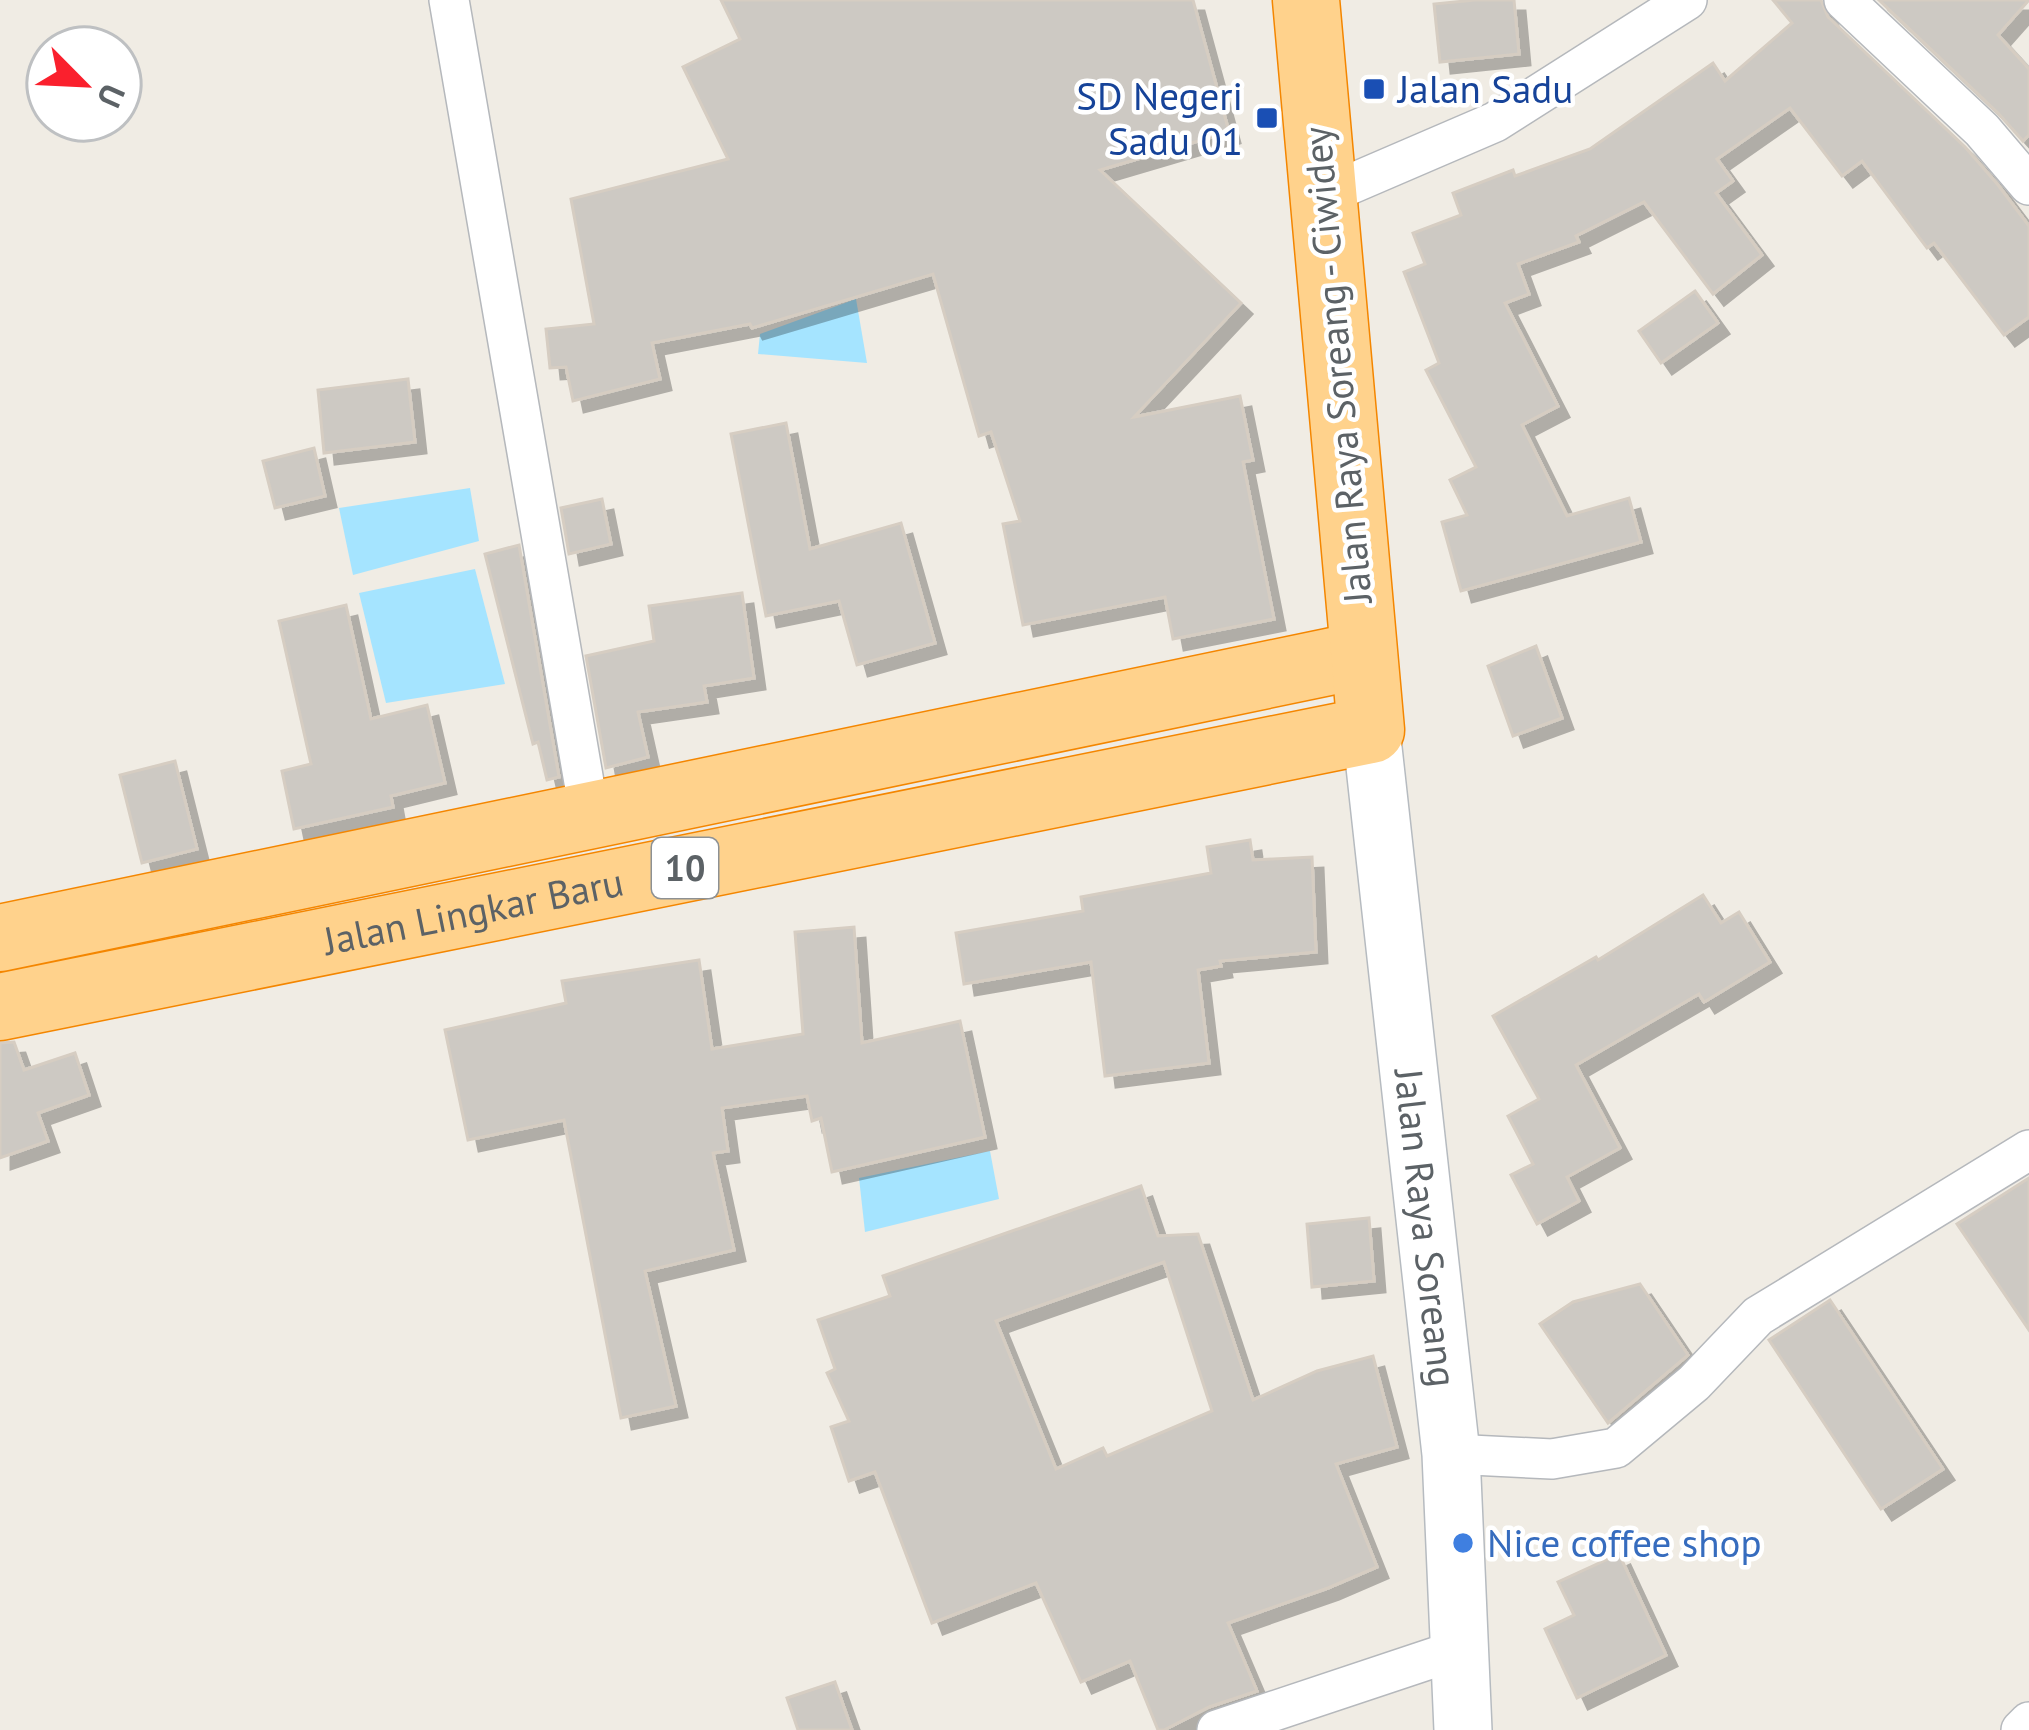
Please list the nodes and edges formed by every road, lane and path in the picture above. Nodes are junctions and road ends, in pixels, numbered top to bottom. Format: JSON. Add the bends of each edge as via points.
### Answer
{"nodes":[{"id":1,"x":449,"y":0,"type":"edge"},
{"id":2,"x":1306,"y":0,"type":"edge"},
{"id":3,"x":1687,"y":0,"type":"edge"},
{"id":4,"x":1844,"y":0,"type":"edge"},
{"id":5,"x":2029,"y":185,"type":"edge"},
{"id":6,"x":1322,"y":196,"type":"junction"},
{"id":7,"x":1362,"y":655,"type":"junction"},
{"id":8,"x":1371,"y":730,"type":"junction"},
{"id":9,"x":590,"y":817,"type":"junction"},
{"id":10,"x":0,"y":938,"type":"edge"},
{"id":11,"x":0,"y":1007,"type":"edge"},
{"id":12,"x":2029,"y":1150,"type":"edge"},
{"id":13,"x":1450,"y":1454,"type":"junction"},
{"id":14,"x":1457,"y":1650,"type":"junction"},
{"id":15,"x":2029,"y":1722,"type":"edge"},
{"id":16,"x":1217,"y":1730,"type":"edge"},
{"id":17,"x":1463,"y":1730,"type":"edge"},
{"id":18,"x":2021,"y":1730,"type":"edge"}],
"edges":[{"from":1,"to":9,"type":"street"},
{"from":2,"to":6,"type":"highway","name":"Jalan Raya Soreang - Ciwidey"},
{"from":3,"to":6,"type":"street","via":[[1496,122]]},
{"from":4,"to":5,"type":"street"},
{"from":6,"to":7,"type":"highway","name":"Jalan Raya Soreang - Ciwidey"},
{"from":7,"to":8,"type":"highway","name":"Jalan Raya Soreang - Ciwidey"},
{"from":7,"to":9,"type":"highway","name":"Jalan Lingkar Baru","number":"10"},
{"from":8,"to":11,"type":"highway","name":"Jalan Lingkar Baru","number":"10"},
{"from":8,"to":13,"type":"main road","name":"Jalan Raya Soreang"},
{"from":9,"to":10,"type":"highway","name":"Jalan Lingkar Baru","number":"10"},
{"from":12,"to":13,"type":"street","via":[[1758,1316],[1616,1448],[1552,1459]]},
{"from":13,"to":14,"type":"main road","name":"Jalan Raya Soreang"},
{"from":14,"to":16,"type":"street"},
{"from":14,"to":17,"type":"main road","name":"Jalan Raya Soreang"},
{"from":15,"to":18,"type":"street"}]}
